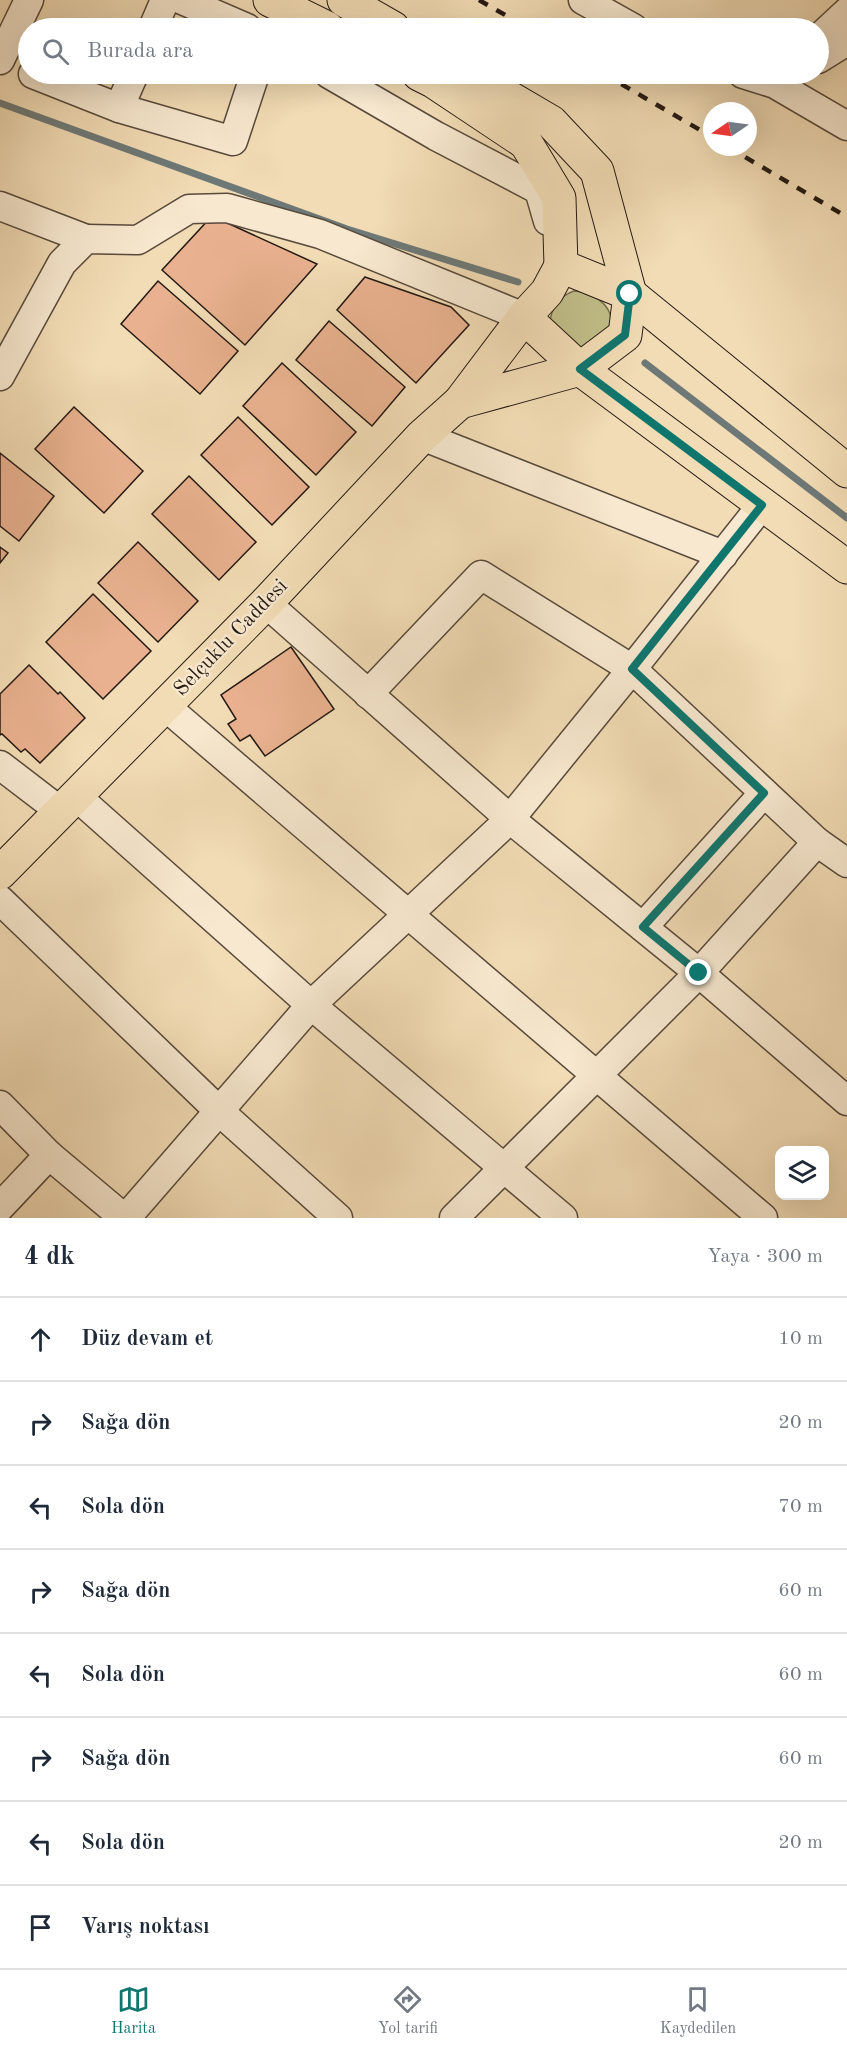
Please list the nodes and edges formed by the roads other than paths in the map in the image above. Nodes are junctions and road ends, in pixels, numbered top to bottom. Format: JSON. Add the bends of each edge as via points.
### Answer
{"nodes":[{"id":1,"x":29,"y":0,"type":"edge"},
{"id":2,"x":165,"y":0,"type":"edge"},
{"id":3,"x":182,"y":0,"type":"edge"},
{"id":4,"x":270,"y":0,"type":"edge"},
{"id":5,"x":344,"y":0,"type":"edge"},
{"id":6,"x":583,"y":0,"type":"edge"},
{"id":7,"x":847,"y":12,"type":"edge"},
{"id":8,"x":20,"y":18,"type":"edge"},
{"id":9,"x":157,"y":18,"type":"edge"},
{"id":10,"x":224,"y":18,"type":"edge"},
{"id":11,"x":307,"y":18,"type":"edge"},
{"id":12,"x":376,"y":18,"type":"edge"},
{"id":13,"x":615,"y":18,"type":"edge"},
{"id":14,"x":18,"y":23,"type":"edge"},
{"id":15,"x":829,"y":29,"type":"edge"},
{"id":16,"x":847,"y":41,"type":"edge"},
{"id":17,"x":829,"y":53,"type":"edge"},
{"id":18,"x":0,"y":60,"type":"edge"},
{"id":19,"x":18,"y":68,"type":"edge"},
{"id":20,"x":58,"y":84,"type":"edge"},
{"id":21,"x":130,"y":84,"type":"edge"},
{"id":22,"x":252,"y":84,"type":"edge"},
{"id":23,"x":345,"y":84,"type":"edge"},
{"id":24,"x":438,"y":84,"type":"edge"},
{"id":25,"x":486,"y":84,"type":"edge"},
{"id":26,"x":793,"y":84,"type":"edge"},
{"id":27,"x":119,"y":108,"type":"junction"},
{"id":28,"x":847,"y":126,"type":"edge"},
{"id":29,"x":0,"y":206,"type":"edge"},
{"id":30,"x":87,"y":239,"type":"junction"},
{"id":31,"x":561,"y":266,"type":"junction"},
{"id":32,"x":630,"y":294,"type":"junction"},
{"id":33,"x":524,"y":317,"type":"junction"},
{"id":34,"x":580,"y":369,"type":"junction"},
{"id":35,"x":0,"y":376,"type":"edge"},
{"id":36,"x":460,"y":402,"type":"junction"},
{"id":37,"x":422,"y":436,"type":"junction"},
{"id":38,"x":847,"y":471,"type":"edge"},
{"id":39,"x":762,"y":505,"type":"junction"},
{"id":40,"x":723,"y":555,"type":"junction"},
{"id":41,"x":847,"y":567,"type":"edge"},
{"id":42,"x":266,"y":603,"type":"junction"},
{"id":43,"x":632,"y":669,"type":"junction"},
{"id":44,"x":368,"y":694,"type":"junction"},
{"id":45,"x":165,"y":706,"type":"junction"},
{"id":46,"x":0,"y":765,"type":"edge"},
{"id":47,"x":764,"y":793,"type":"junction"},
{"id":48,"x":68,"y":804,"type":"junction"},
{"id":49,"x":510,"y":819,"type":"junction"},
{"id":50,"x":817,"y":843,"type":"junction"},
{"id":51,"x":847,"y":863,"type":"edge"},
{"id":52,"x":0,"y":873,"type":"edge"},
{"id":53,"x":0,"y":900,"type":"edge"},
{"id":54,"x":408,"y":914,"type":"junction"},
{"id":55,"x":643,"y":927,"type":"junction"},
{"id":56,"x":699,"y":973,"type":"junction"},
{"id":57,"x":311,"y":1005,"type":"junction"},
{"id":58,"x":596,"y":1075,"type":"junction"},
{"id":59,"x":846,"y":1100,"type":"edge"},
{"id":60,"x":0,"y":1105,"type":"edge"},
{"id":61,"x":219,"y":1111,"type":"junction"},
{"id":62,"x":49,"y":1155,"type":"junction"},
{"id":63,"x":504,"y":1168,"type":"junction"},
{"id":64,"x":0,"y":1207,"type":"edge"},
{"id":65,"x":125,"y":1218,"type":"edge"},
{"id":66,"x":338,"y":1218,"type":"edge"},
{"id":67,"x":454,"y":1218,"type":"edge"},
{"id":68,"x":563,"y":1218,"type":"edge"},
{"id":69,"x":763,"y":1218,"type":"edge"}],
"edges":[{"from":1,"to":8,"type":"street"},
{"from":2,"to":9,"type":"street"},
{"from":3,"to":10,"type":"street"},
{"from":4,"to":11,"type":"main road"},
{"from":5,"to":12,"type":"main road"},
{"from":6,"to":13,"type":"street"},
{"from":7,"to":15,"type":"street"},
{"from":14,"to":18,"type":"street"},
{"from":16,"to":17,"type":"street"},
{"from":18,"to":19,"type":"street"},
{"from":20,"to":27,"type":"street"},
{"from":21,"to":27,"type":"street"},
{"from":22,"to":27,"type":"street","via":[[233,141]]},
{"from":23,"to":31,"type":"street","via":[[539,190]]},
{"from":24,"to":31,"type":"main road","via":[[526,143],[559,198]]},
{"from":25,"to":32,"type":"main road","via":[[551,122],[597,171]]},
{"from":26,"to":28,"type":"street"},
{"from":29,"to":30,"type":"street"},
{"from":30,"to":33,"type":"street","via":[[138,240],[189,209],[227,208],[320,234]]},
{"from":30,"to":35,"type":"street","via":[[62,263]]},
{"from":31,"to":32,"type":"main road"},
{"from":31,"to":33,"type":"main road","name":"Selçuklu Caddesi","via":[[547,292]]},
{"from":32,"to":34,"type":"main road","via":[[625,335]]},
{"from":32,"to":38,"type":"main road"},
{"from":33,"to":34,"type":"main road"},
{"from":33,"to":36,"type":"main road","name":"Selçuklu Caddesi"},
{"from":34,"to":36,"type":"main road","name":"Selçuklu Caddesi"},
{"from":34,"to":39,"type":"main road"},
{"from":36,"to":37,"type":"main road","name":"Selçuklu Caddesi"},
{"from":37,"to":40,"type":"street"},
{"from":37,"to":42,"type":"main road","name":"Selçuklu Caddesi"},
{"from":39,"to":40,"type":"street"},
{"from":39,"to":41,"type":"main road"},
{"from":40,"to":43,"type":"street"},
{"from":42,"to":44,"type":"street"},
{"from":42,"to":45,"type":"main road","name":"Selçuklu Caddesi"},
{"from":43,"to":44,"type":"street","via":[[481,575]]},
{"from":43,"to":47,"type":"street"},
{"from":43,"to":49,"type":"street"},
{"from":44,"to":49,"type":"street"},
{"from":45,"to":48,"type":"main road","name":"Selçuklu Caddesi"},
{"from":45,"to":54,"type":"street"},
{"from":46,"to":48,"type":"street"},
{"from":47,"to":50,"type":"street"},
{"from":47,"to":55,"type":"street"},
{"from":48,"to":52,"type":"main road","name":"Selçuklu Caddesi"},
{"from":48,"to":57,"type":"street"},
{"from":49,"to":54,"type":"street"},
{"from":49,"to":55,"type":"street"},
{"from":50,"to":51,"type":"street"},
{"from":50,"to":56,"type":"street"},
{"from":53,"to":61,"type":"street"},
{"from":54,"to":57,"type":"street"},
{"from":54,"to":58,"type":"street"},
{"from":55,"to":56,"type":"street"},
{"from":56,"to":58,"type":"street"},
{"from":56,"to":59,"type":"street"},
{"from":57,"to":61,"type":"street"},
{"from":57,"to":63,"type":"street"},
{"from":58,"to":63,"type":"street"},
{"from":58,"to":69,"type":"street"},
{"from":60,"to":62,"type":"street"},
{"from":61,"to":65,"type":"street"},
{"from":61,"to":66,"type":"street"},
{"from":62,"to":64,"type":"street"},
{"from":62,"to":65,"type":"street"},
{"from":63,"to":67,"type":"street"},
{"from":63,"to":68,"type":"street"}]}
